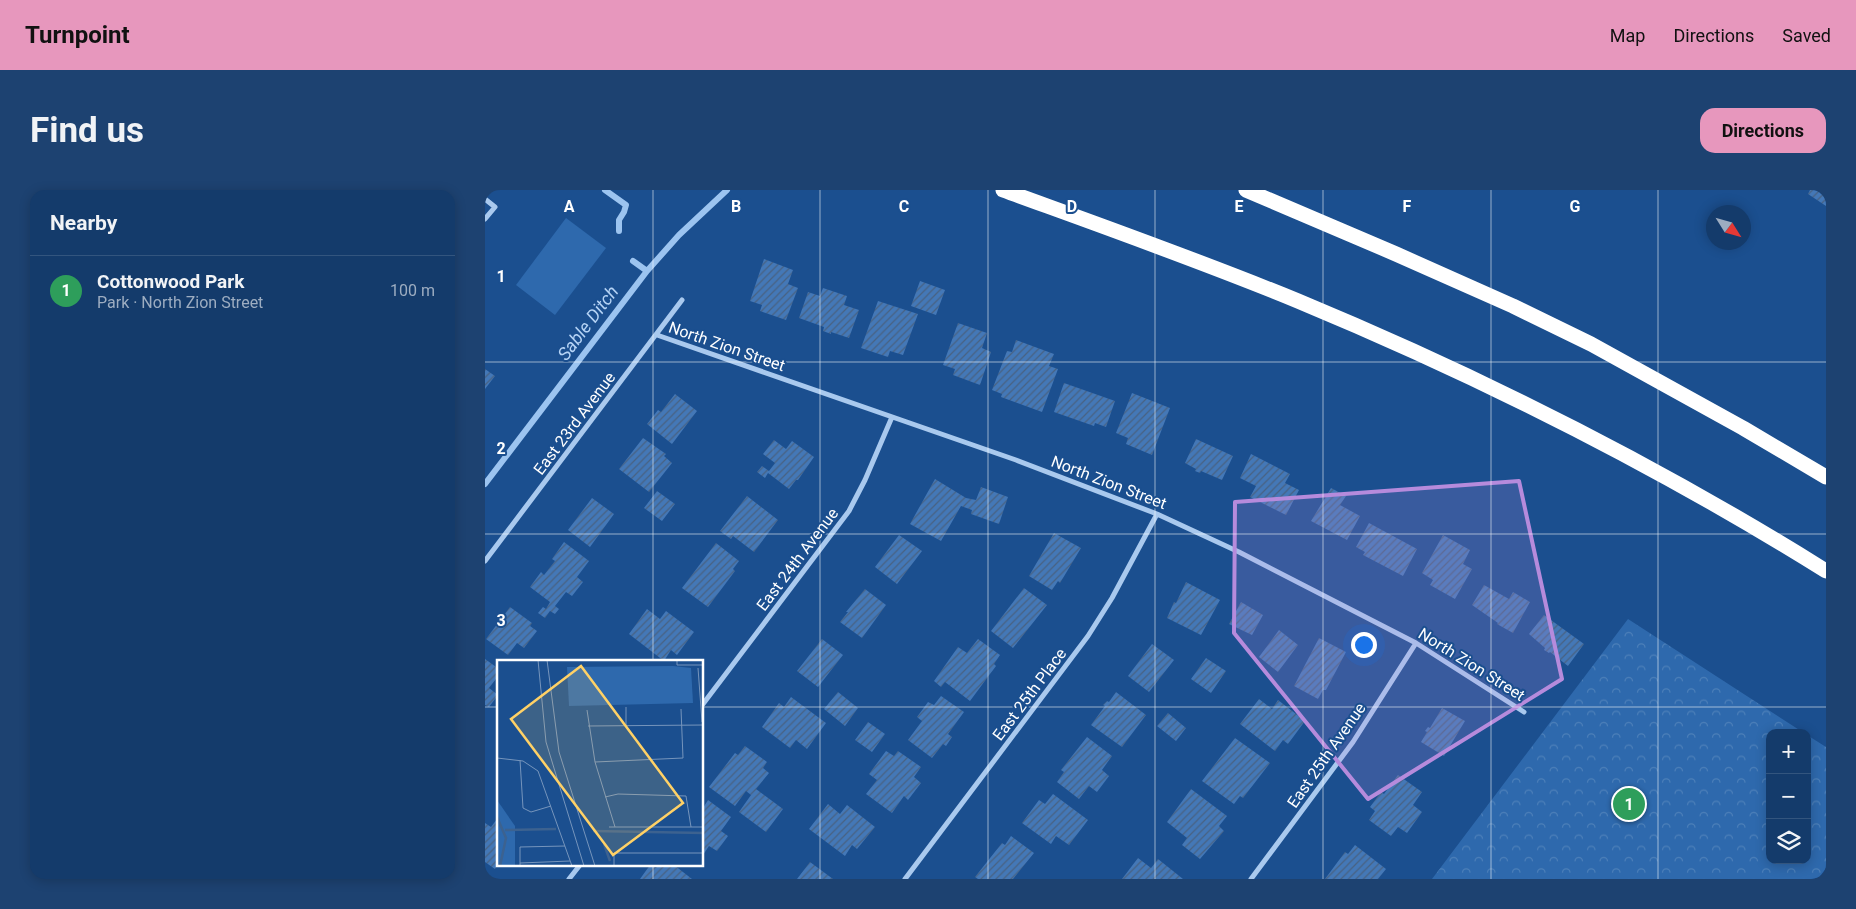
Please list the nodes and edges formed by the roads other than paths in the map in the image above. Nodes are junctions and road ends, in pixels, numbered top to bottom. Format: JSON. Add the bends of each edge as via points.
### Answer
{"nodes":[{"id":1,"x":1003,"y":190,"type":"edge"},
{"id":2,"x":1246,"y":190,"type":"edge"},
{"id":3,"x":485,"y":199,"type":"edge"},
{"id":4,"x":485,"y":219,"type":"edge"},
{"id":5,"x":682,"y":300,"type":"dead end"},
{"id":6,"x":657,"y":335,"type":"junction"},
{"id":7,"x":892,"y":417,"type":"junction"},
{"id":8,"x":1826,"y":477,"type":"edge"},
{"id":9,"x":1157,"y":514,"type":"junction"},
{"id":10,"x":485,"y":561,"type":"edge"},
{"id":11,"x":1826,"y":571,"type":"edge"},
{"id":12,"x":1416,"y":642,"type":"junction"},
{"id":13,"x":704,"y":703,"type":"edge"},
{"id":14,"x":1524,"y":712,"type":"dead end"},
{"id":15,"x":579,"y":866,"type":"edge"},
{"id":16,"x":569,"y":879,"type":"edge"},
{"id":17,"x":905,"y":879,"type":"edge"},
{"id":18,"x":1251,"y":879,"type":"edge"}],
"edges":[{"from":1,"to":11,"type":"highway","via":[[1211,266],[1465,374],[1645,466]]},
{"from":2,"to":8,"type":"highway","via":[[1556,327],[1667,385]]},
{"from":3,"to":4,"type":"street","via":[[495,206]]},
{"from":5,"to":6,"type":"street","name":"East 23rd Avenue"},
{"from":6,"to":7,"type":"street","name":"North Zion Street"},
{"from":6,"to":10,"type":"street","name":"East 23rd Avenue"},
{"from":7,"to":9,"type":"street","name":"North Zion Street"},
{"from":7,"to":13,"type":"street","name":"East 24th Avenue","via":[[849,511]]},
{"from":9,"to":12,"type":"street","name":"North Zion Street"},
{"from":9,"to":17,"type":"street","name":"East 25th Place","via":[[1120,585],[1088,636]]},
{"from":12,"to":14,"type":"street","name":"North Zion Street"},
{"from":12,"to":18,"type":"street","name":"East 25th Avenue","via":[[1353,742]]},
{"from":15,"to":16,"type":"street"}]}
